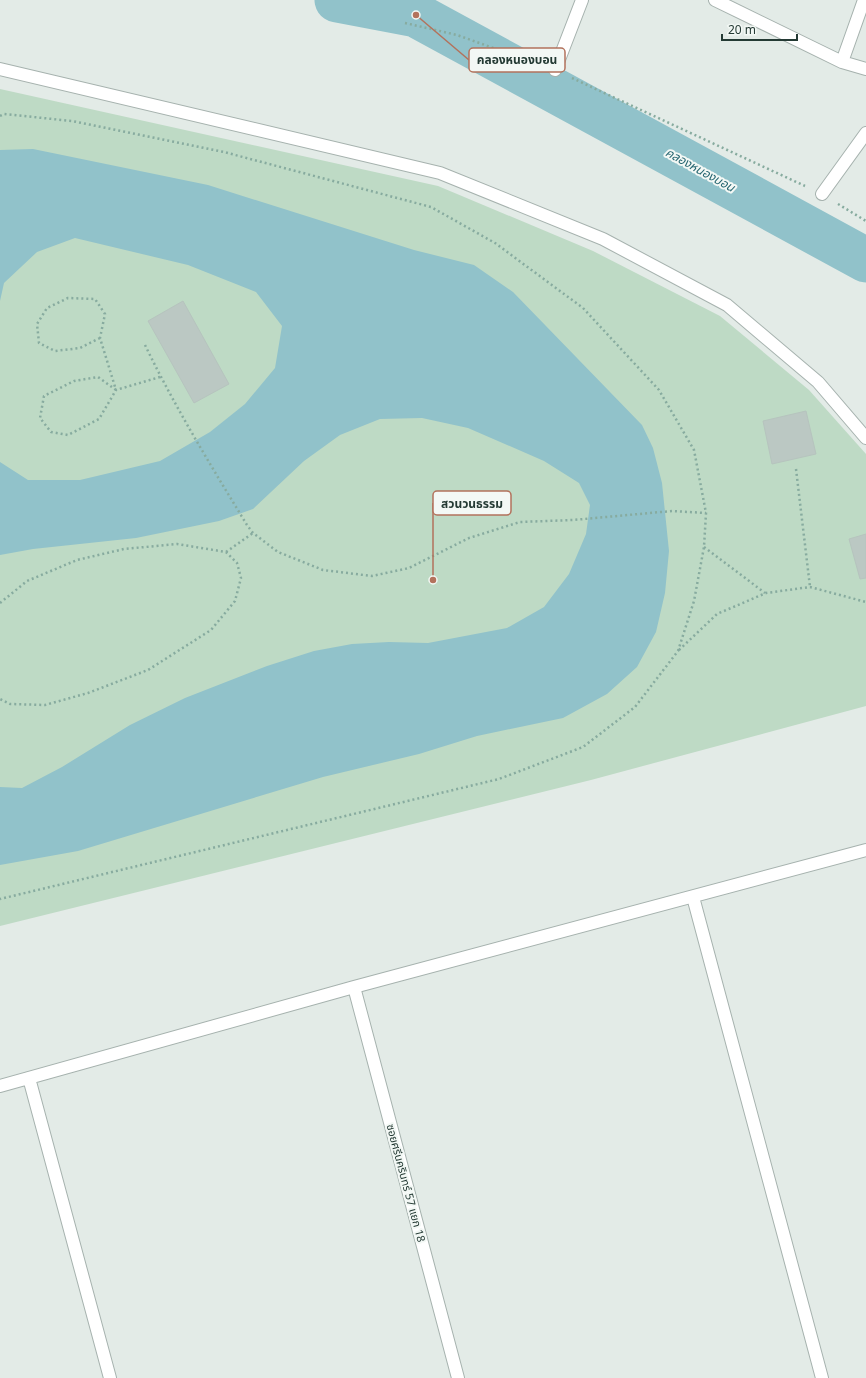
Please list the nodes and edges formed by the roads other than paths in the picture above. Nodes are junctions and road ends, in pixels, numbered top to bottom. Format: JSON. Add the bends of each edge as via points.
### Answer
{"nodes":[{"id":1,"x":582,"y":0,"type":"edge"},
{"id":2,"x":715,"y":0,"type":"edge"},
{"id":3,"x":864,"y":0,"type":"edge"},
{"id":4,"x":842,"y":62,"type":"junction"},
{"id":5,"x":0,"y":69,"type":"edge"},
{"id":6,"x":866,"y":69,"type":"edge"},
{"id":7,"x":554,"y":70,"type":"road end"},
{"id":8,"x":866,"y":133,"type":"edge"},
{"id":9,"x":822,"y":194,"type":"road end"},
{"id":10,"x":866,"y":438,"type":"edge"},
{"id":11,"x":866,"y":850,"type":"edge"},
{"id":12,"x":693,"y":897,"type":"junction"},
{"id":13,"x":354,"y":987,"type":"junction"},
{"id":14,"x":29,"y":1078,"type":"junction"},
{"id":15,"x":0,"y":1086,"type":"edge"},
{"id":16,"x":110,"y":1378,"type":"edge"},
{"id":17,"x":458,"y":1378,"type":"edge"},
{"id":18,"x":822,"y":1378,"type":"edge"}],
"edges":[{"from":1,"to":7,"type":"street"},
{"from":2,"to":4,"type":"street"},
{"from":3,"to":4,"type":"street"},
{"from":4,"to":6,"type":"street"},
{"from":5,"to":10,"type":"street","via":[[440,173],[603,239],[727,306],[818,382]]},
{"from":8,"to":9,"type":"street"},
{"from":11,"to":12,"type":"street"},
{"from":12,"to":13,"type":"street"},
{"from":12,"to":18,"type":"street"},
{"from":13,"to":14,"type":"street"},
{"from":13,"to":17,"type":"street","name":"ซอยศรีนครินทร์ 57 แยก 18"},
{"from":14,"to":15,"type":"street"},
{"from":14,"to":16,"type":"street"}]}
